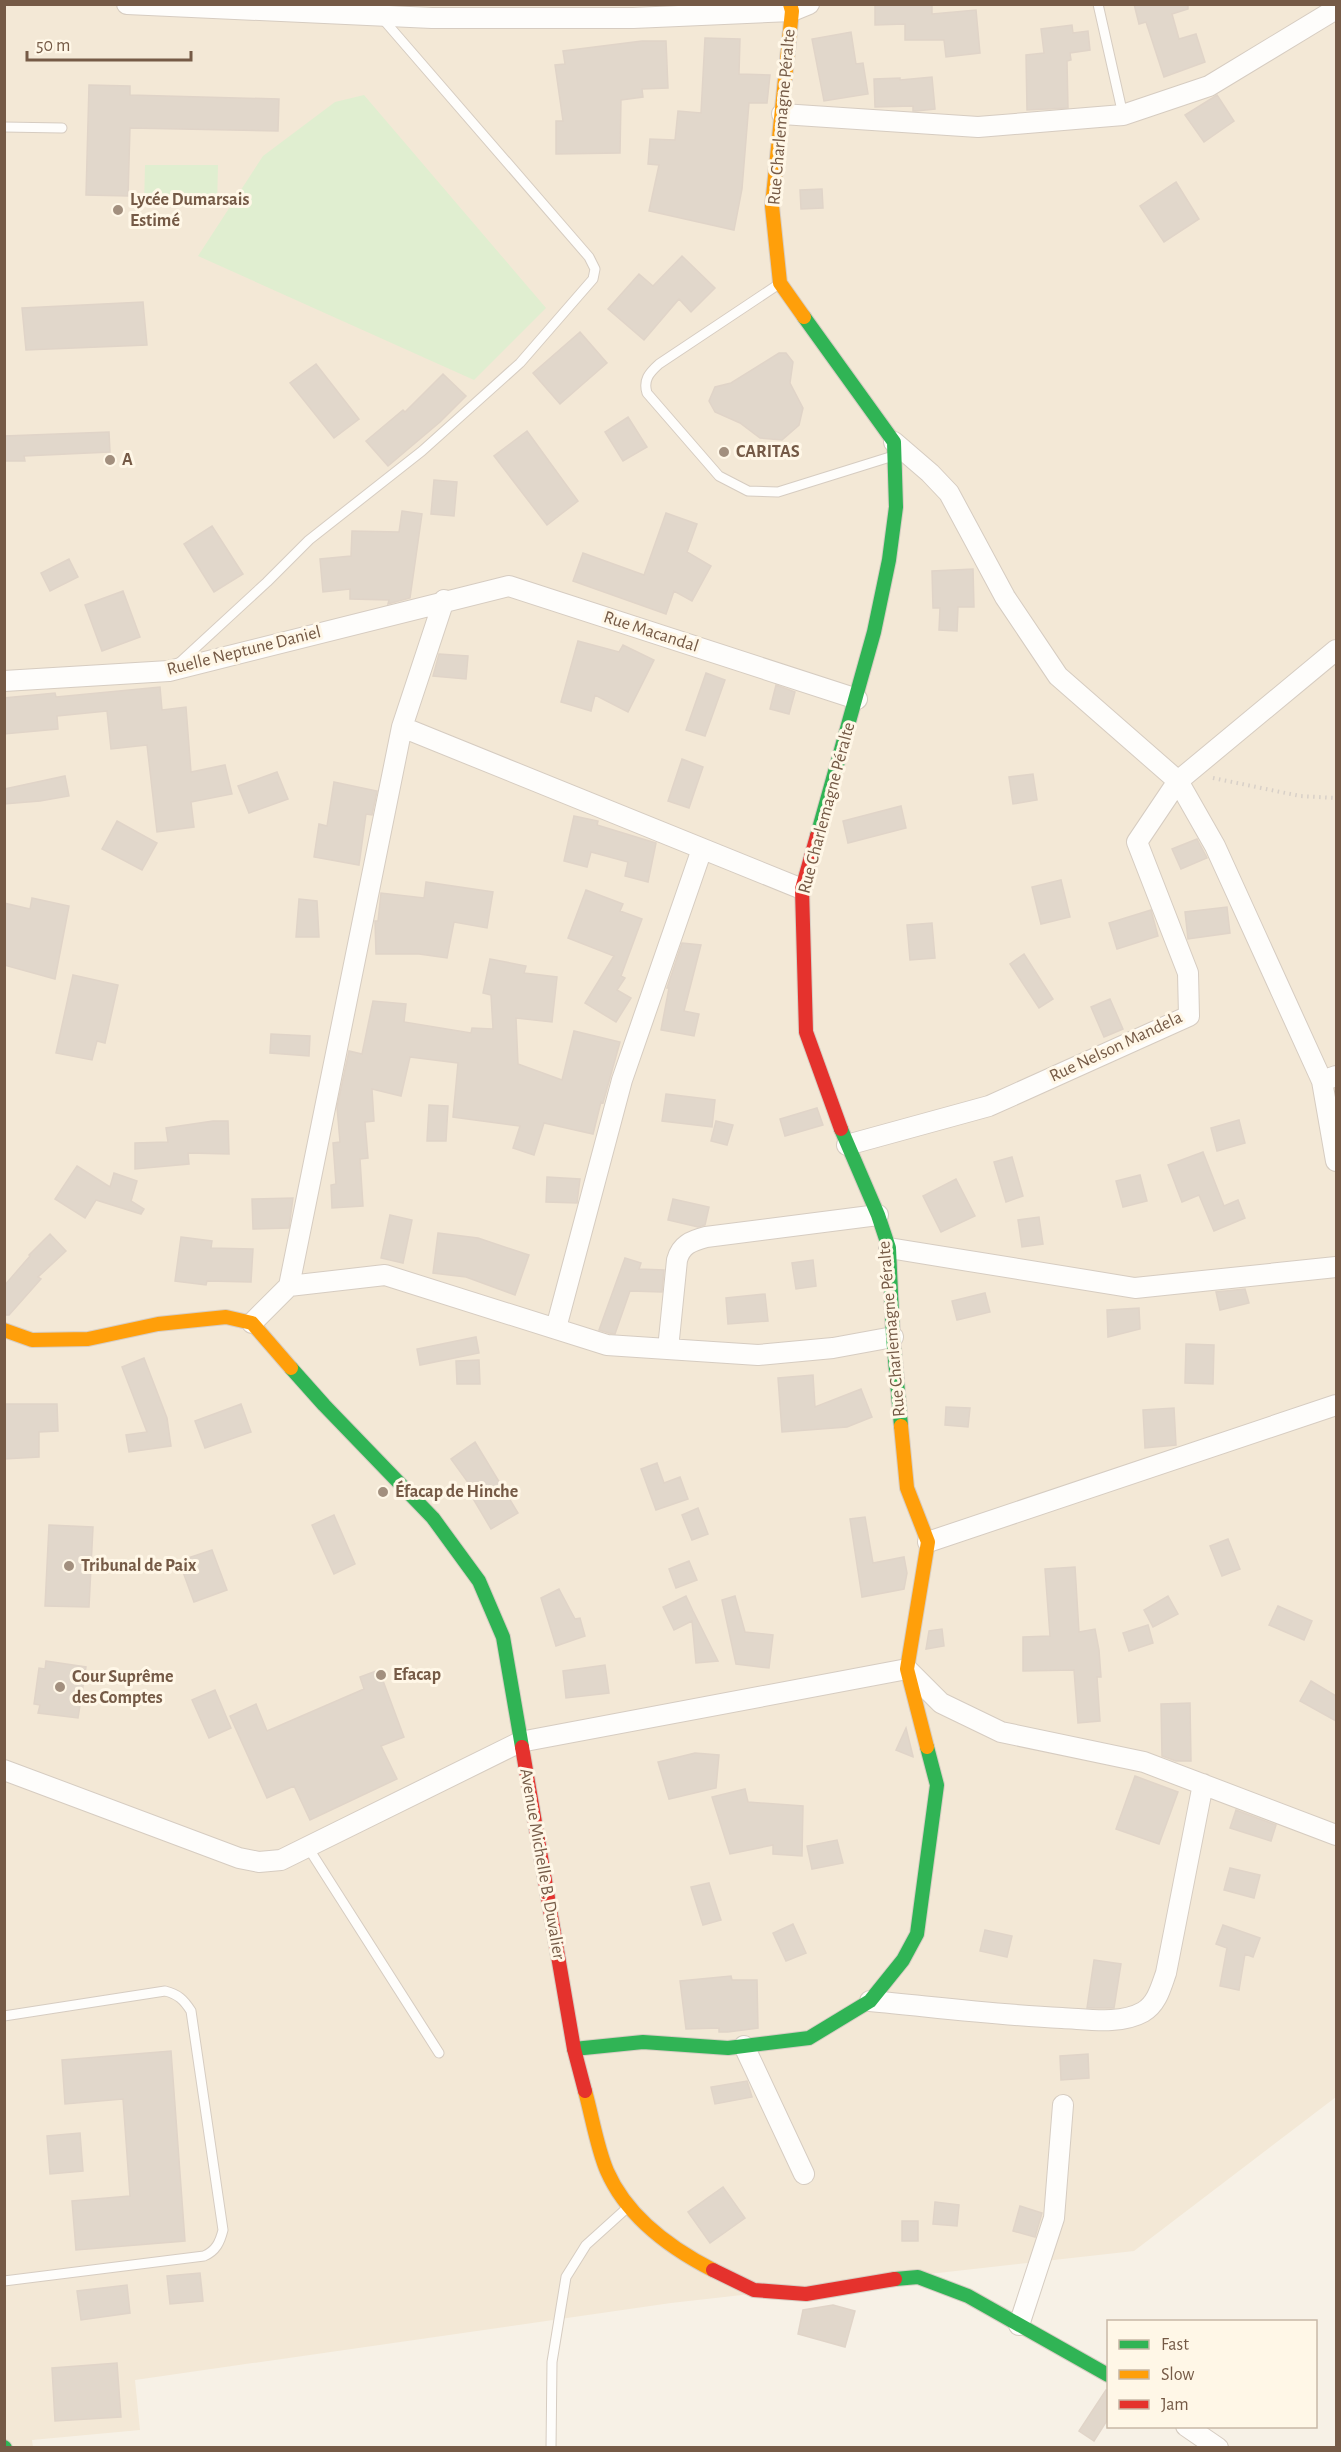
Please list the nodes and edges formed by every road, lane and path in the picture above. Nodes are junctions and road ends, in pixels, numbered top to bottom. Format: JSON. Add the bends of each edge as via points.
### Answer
{"nodes":[{"id":1,"x":127,"y":4,"type":"edge"},
{"id":2,"x":1098,"y":4,"type":"edge"},
{"id":3,"x":797,"y":7,"type":"edge"},
{"id":4,"x":292,"y":8,"type":"edge"},
{"id":5,"x":1336,"y":9,"type":"edge"},
{"id":6,"x":632,"y":11,"type":"edge"},
{"id":7,"x":380,"y":15,"type":"junction"},
{"id":8,"x":782,"y":114,"type":"junction"},
{"id":9,"x":1123,"y":115,"type":"junction"},
{"id":10,"x":4,"y":127,"type":"edge"},
{"id":11,"x":62,"y":128,"type":"dead end"},
{"id":12,"x":780,"y":283,"type":"junction"},
{"id":13,"x":895,"y":449,"type":"junction"},
{"id":14,"x":444,"y":600,"type":"junction"},
{"id":15,"x":1336,"y":651,"type":"edge"},
{"id":16,"x":169,"y":671,"type":"junction"},
{"id":17,"x":4,"y":681,"type":"edge"},
{"id":18,"x":857,"y":699,"type":"junction"},
{"id":19,"x":402,"y":727,"type":"junction"},
{"id":20,"x":1184,"y":777,"type":"junction"},
{"id":21,"x":1336,"y":798,"type":"edge"},
{"id":22,"x":702,"y":849,"type":"junction"},
{"id":23,"x":802,"y":889,"type":"junction"},
{"id":24,"x":1329,"y":1079,"type":"edge"},
{"id":25,"x":847,"y":1145,"type":"junction"},
{"id":26,"x":1336,"y":1161,"type":"edge"},
{"id":27,"x":878,"y":1215,"type":"junction"},
{"id":28,"x":889,"y":1248,"type":"junction"},
{"id":29,"x":1336,"y":1267,"type":"edge"},
{"id":30,"x":289,"y":1286,"type":"junction"},
{"id":31,"x":252,"y":1323,"type":"junction"},
{"id":32,"x":556,"y":1328,"type":"junction"},
{"id":33,"x":4,"y":1330,"type":"edge"},
{"id":34,"x":893,"y":1337,"type":"junction"},
{"id":35,"x":668,"y":1349,"type":"junction"},
{"id":36,"x":1336,"y":1405,"type":"edge"},
{"id":37,"x":928,"y":1542,"type":"junction"},
{"id":38,"x":907,"y":1669,"type":"junction"},
{"id":39,"x":520,"y":1742,"type":"junction"},
{"id":40,"x":4,"y":1770,"type":"edge"},
{"id":41,"x":1203,"y":1784,"type":"junction"},
{"id":42,"x":1336,"y":1835,"type":"edge"},
{"id":43,"x":309,"y":1848,"type":"junction"},
{"id":44,"x":870,"y":2001,"type":"junction"},
{"id":45,"x":4,"y":2016,"type":"edge"},
{"id":46,"x":744,"y":2046,"type":"junction"},
{"id":47,"x":574,"y":2049,"type":"junction"},
{"id":48,"x":439,"y":2053,"type":"dead end"},
{"id":49,"x":1063,"y":2105,"type":"dead end"},
{"id":50,"x":804,"y":2174,"type":"dead end"},
{"id":51,"x":628,"y":2206,"type":"junction"},
{"id":52,"x":4,"y":2281,"type":"edge"},
{"id":53,"x":1019,"y":2325,"type":"junction"},
{"id":54,"x":1107,"y":2374,"type":"edge"},
{"id":55,"x":1188,"y":2428,"type":"edge"},
{"id":56,"x":551,"y":2448,"type":"edge"},
{"id":57,"x":1218,"y":2448,"type":"edge"}],
"edges":[{"from":1,"to":4,"type":"street"},
{"from":2,"to":9,"type":"lane"},
{"from":3,"to":6,"type":"street"},
{"from":3,"to":8,"type":"street","name":"Rue Charlemagne Péralte"},
{"from":4,"to":7,"type":"street"},
{"from":5,"to":9,"type":"street","via":[[1209,86]]},
{"from":6,"to":7,"type":"street","via":[[432,18]]},
{"from":7,"to":16,"type":"lane","via":[[588,257],[595,269],[593,279],[520,363],[422,452],[309,540]]},
{"from":8,"to":9,"type":"street","via":[[978,127]]},
{"from":8,"to":12,"type":"street","name":"Rue Charlemagne Péralte","via":[[772,206]]},
{"from":10,"to":11,"type":"lane"},
{"from":12,"to":13,"type":"street","name":"Rue Charlemagne Péralte"},
{"from":12,"to":13,"type":"lane","via":[[659,364],[646,380],[647,393],[719,476],[747,491],[778,492]]},
{"from":13,"to":18,"type":"street","name":"Rue Charlemagne Péralte","via":[[896,507],[889,560]]},
{"from":13,"to":20,"type":"street","via":[[930,473],[949,493],[1005,597],[1058,676]]},
{"from":14,"to":16,"type":"street","name":"Ruelle Neptune Daniel"},
{"from":14,"to":18,"type":"street","name":"Rue Macandal","via":[[509,586]]},
{"from":14,"to":19,"type":"street"},
{"from":15,"to":20,"type":"street","name":"Rue Nelson Mandela"},
{"from":16,"to":17,"type":"street","name":"Ruelle Neptune Daniel"},
{"from":18,"to":23,"type":"street","name":"Rue Charlemagne Péralte"},
{"from":19,"to":22,"type":"street"},
{"from":19,"to":30,"type":"street"},
{"from":20,"to":21,"type":"path"},
{"from":20,"to":24,"type":"street"},
{"from":20,"to":25,"type":"street","name":"Rue Nelson Mandela","via":[[1137,842],[1188,973],[1189,1016],[989,1106]]},
{"from":22,"to":23,"type":"street"},
{"from":22,"to":32,"type":"street","via":[[622,1080]]},
{"from":23,"to":25,"type":"street","name":"Rue Charlemagne Péralte","via":[[806,1032]]},
{"from":24,"to":26,"type":"street"},
{"from":25,"to":27,"type":"street","name":"Rue Charlemagne Péralte"},
{"from":27,"to":28,"type":"street","name":"Rue Charlemagne Péralte"},
{"from":27,"to":35,"type":"street","via":[[706,1237],[682,1247],[677,1260]]},
{"from":28,"to":29,"type":"street","via":[[1135,1288]]},
{"from":28,"to":34,"type":"street","name":"Rue Charlemagne Péralte"},
{"from":30,"to":31,"type":"street"},
{"from":30,"to":32,"type":"street","via":[[386,1275]]},
{"from":31,"to":33,"type":"street","via":[[226,1317],[158,1324],[88,1339],[32,1340]]},
{"from":31,"to":39,"type":"street","name":"Avenue Michelle B. Duvalier","via":[[324,1405],[433,1518],[479,1581],[503,1637]]},
{"from":32,"to":35,"type":"street","via":[[607,1345]]},
{"from":34,"to":35,"type":"street","via":[[758,1355]]},
{"from":34,"to":37,"type":"street","name":"Rue Charlemagne Péralte","via":[[907,1488]]},
{"from":36,"to":37,"type":"street"},
{"from":37,"to":38,"type":"street"},
{"from":38,"to":39,"type":"street"},
{"from":38,"to":41,"type":"street","via":[[940,1703],[1001,1732],[1144,1762]]},
{"from":38,"to":44,"type":"street","via":[[937,1785],[916,1935],[903,1960]]},
{"from":39,"to":43,"type":"street"},
{"from":39,"to":47,"type":"street","name":"Avenue Michelle B. Duvalier"},
{"from":40,"to":43,"type":"street","via":[[239,1858],[259,1862],[281,1860]]},
{"from":41,"to":42,"type":"street"},
{"from":41,"to":44,"type":"street","via":[[1166,1973],[1156,1998],[1145,2011],[1106,2020]]},
{"from":43,"to":48,"type":"lane"},
{"from":44,"to":46,"type":"street","via":[[809,2038]]},
{"from":45,"to":52,"type":"lane","via":[[165,1991],[185,2001],[191,2011],[222,2229],[218,2246],[204,2256]]},
{"from":46,"to":47,"type":"street","via":[[643,2042]]},
{"from":46,"to":50,"type":"street"},
{"from":47,"to":51,"type":"street","name":"Avenue Michelle B. Duvalier","via":[[607,2171]]},
{"from":49,"to":53,"type":"street","via":[[1054,2218]]},
{"from":51,"to":53,"type":"street","name":"Avenue Michelle B. Duvalier","via":[[662,2239],[754,2290],[806,2294],[918,2277],[968,2296]]},
{"from":51,"to":56,"type":"lane","via":[[586,2246],[566,2277],[552,2362]]},
{"from":53,"to":54,"type":"street","name":"Avenue Michelle B. Duvalier"},
{"from":55,"to":57,"type":"street"}]}
